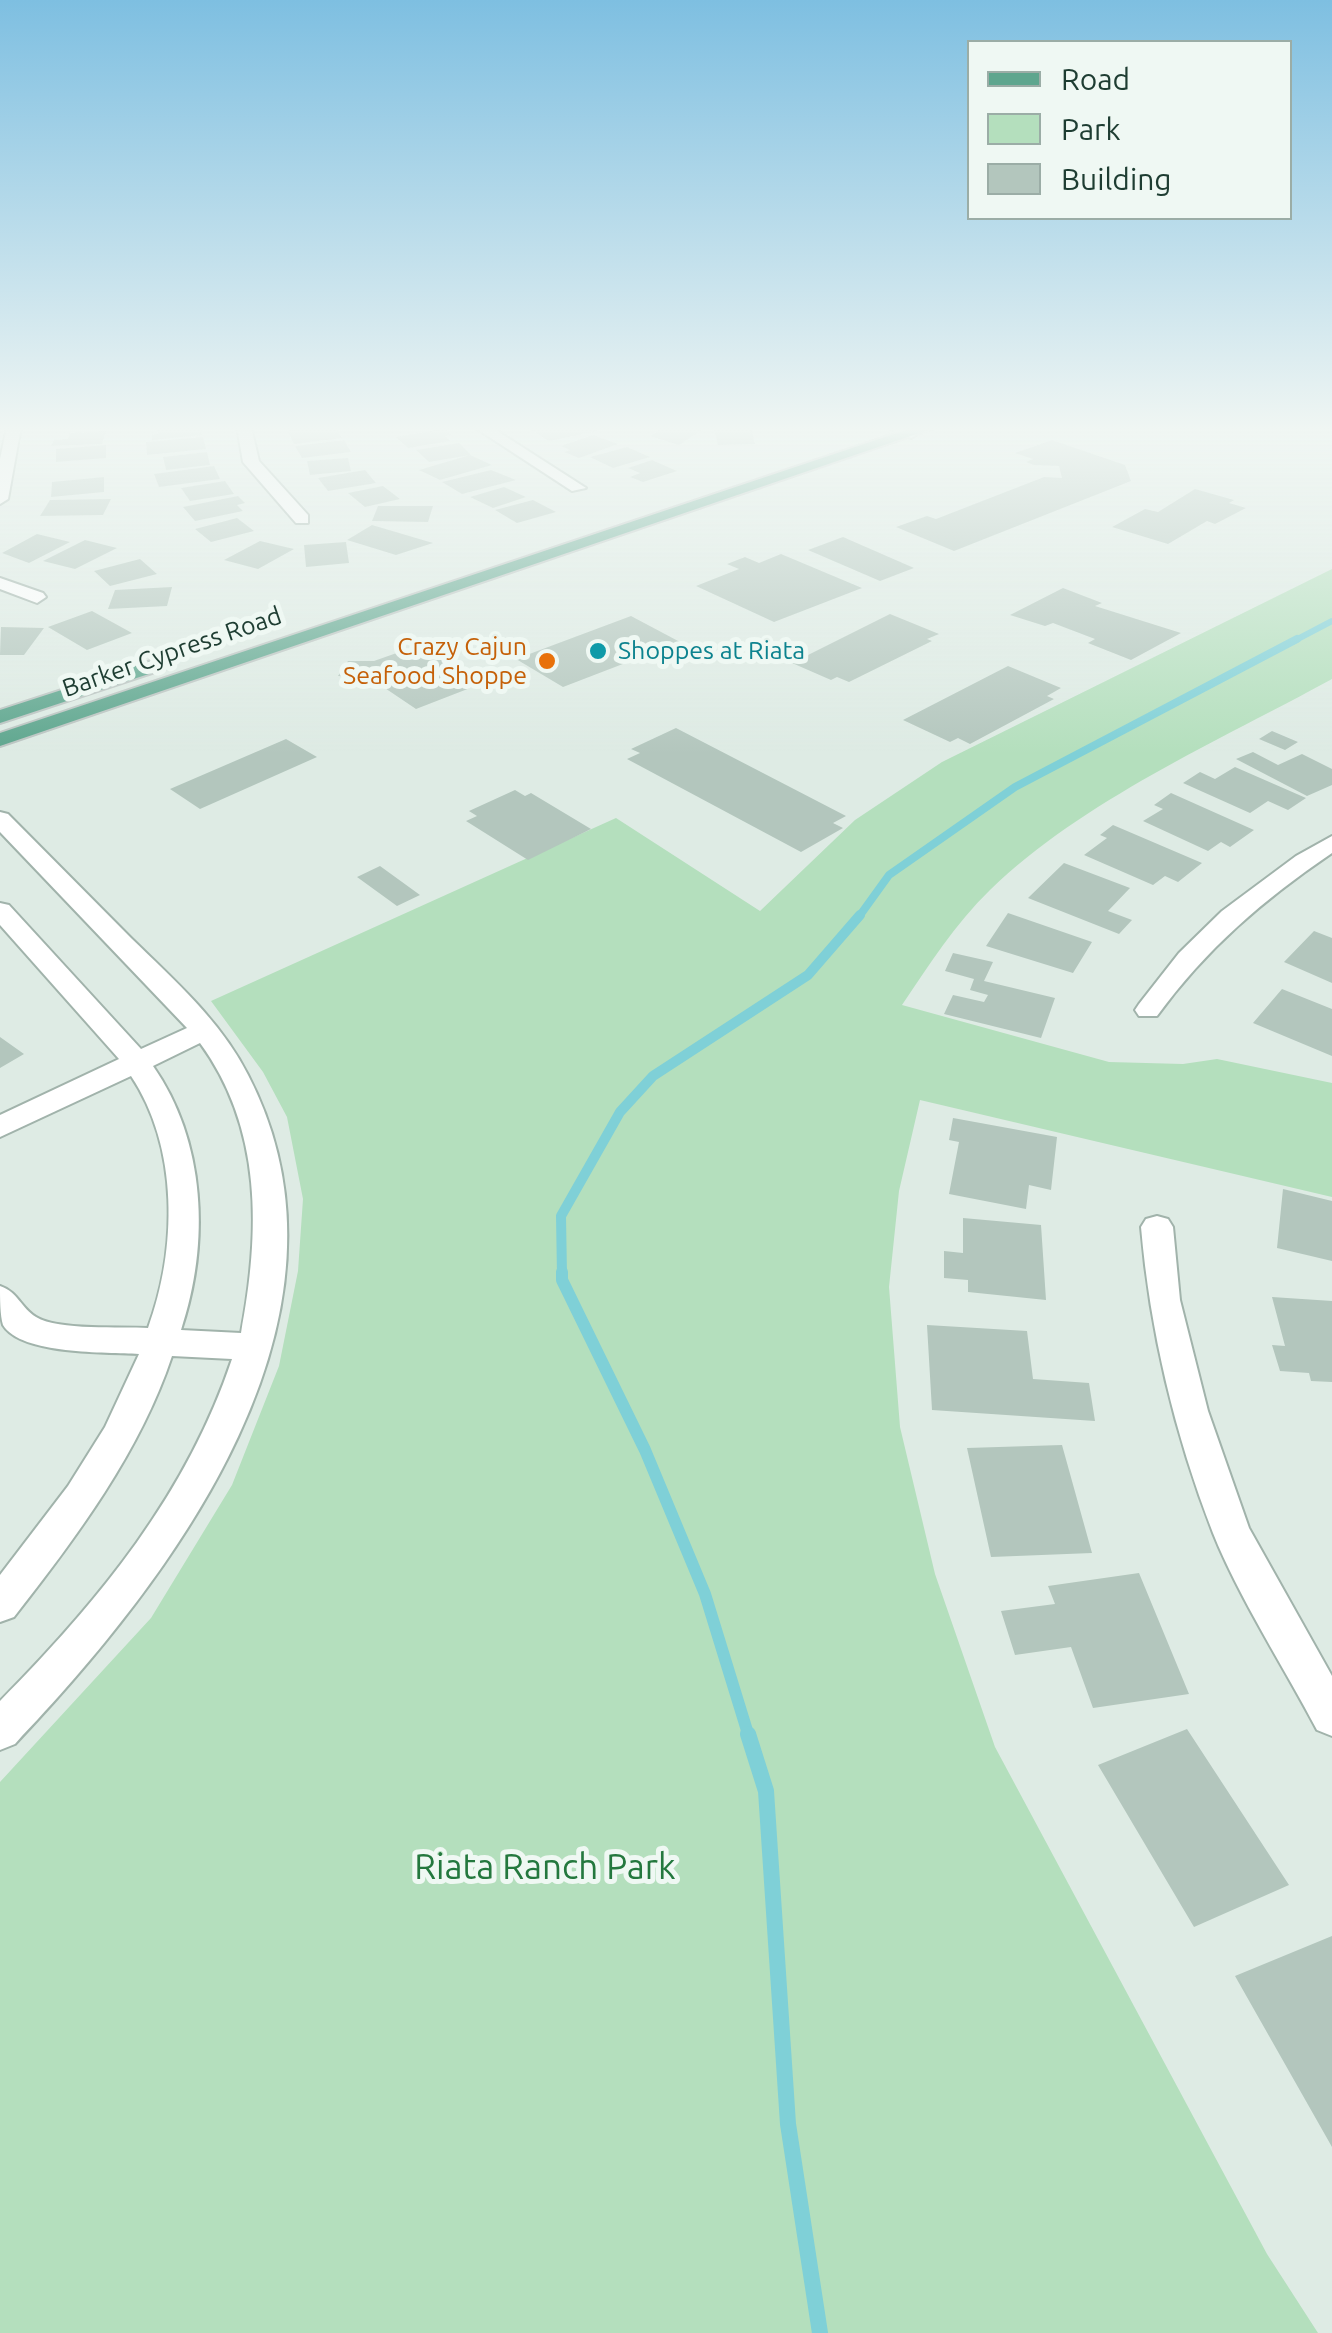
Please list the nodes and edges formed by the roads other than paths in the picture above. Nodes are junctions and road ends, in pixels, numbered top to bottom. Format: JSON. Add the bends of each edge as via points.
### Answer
{"nodes":[{"id":1,"x":573,"y":536,"type":"edge"},
{"id":2,"x":585,"y":536,"type":"edge"},
{"id":3,"x":0,"y":582,"type":"edge"},
{"id":4,"x":37,"y":597,"type":"dead end"},
{"id":5,"x":0,"y":717,"type":"edge"},
{"id":6,"x":0,"y":740,"type":"edge"},
{"id":7,"x":0,"y":819,"type":"edge"},
{"id":8,"x":1332,"y":843,"type":"edge"},
{"id":9,"x":0,"y":910,"type":"edge"},
{"id":10,"x":1148,"y":1010,"type":"dead end"},
{"id":11,"x":205,"y":1030,"type":"junction"},
{"id":12,"x":138,"y":1064,"type":"junction"},
{"id":13,"x":0,"y":1127,"type":"edge"},
{"id":14,"x":1156,"y":1227,"type":"dead end"},
{"id":15,"x":0,"y":1299,"type":"edge"},
{"id":16,"x":164,"y":1342,"type":"junction"},
{"id":17,"x":253,"y":1347,"type":"junction"},
{"id":18,"x":0,"y":1604,"type":"edge"},
{"id":19,"x":1332,"y":1716,"type":"edge"},
{"id":20,"x":0,"y":1730,"type":"edge"}],
"edges":[{"from":1,"to":5,"type":"main road","name":"Barker Cypress Road"},
{"from":2,"to":6,"type":"main road","name":"Barker Cypress Road"},
{"from":3,"to":4,"type":"street"},
{"from":7,"to":11,"type":"street"},
{"from":8,"to":10,"type":"street","via":[[1257,891],[1213,930]]},
{"from":9,"to":12,"type":"street"},
{"from":11,"to":12,"type":"street"},
{"from":11,"to":17,"type":"street","via":[[258,1122],[268,1168],[274,1222]]},
{"from":12,"to":13,"type":"street"},
{"from":12,"to":16,"type":"street","via":[[164,1110],[179,1167],[184,1237]]},
{"from":14,"to":19,"type":"street","via":[[1164,1300],[1191,1412],[1232,1532]]},
{"from":15,"to":16,"type":"street","via":[[23,1326],[54,1336]]},
{"from":16,"to":17,"type":"street"},
{"from":16,"to":18,"type":"street","via":[[96,1474]]},
{"from":17,"to":20,"type":"street","via":[[224,1426],[178,1515],[68,1660]]}]}
